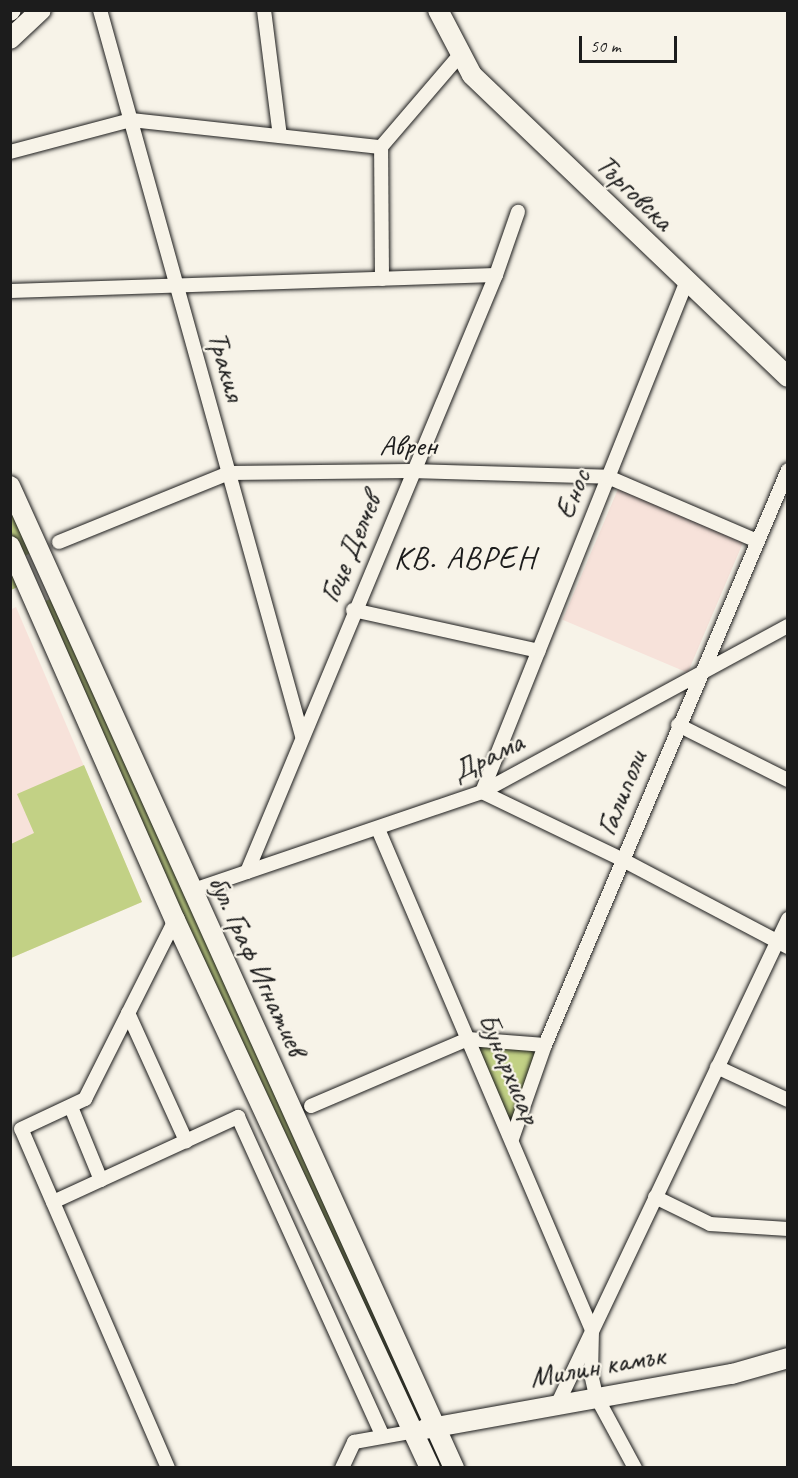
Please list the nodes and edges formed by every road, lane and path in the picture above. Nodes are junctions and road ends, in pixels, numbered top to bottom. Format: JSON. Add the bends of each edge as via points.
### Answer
{"nodes":[{"id":1,"x":41,"y":10,"type":"edge"},
{"id":2,"x":100,"y":10,"type":"edge"},
{"id":3,"x":264,"y":10,"type":"edge"},
{"id":4,"x":438,"y":10,"type":"edge"},
{"id":5,"x":452,"y":10,"type":"edge"},
{"id":6,"x":10,"y":39,"type":"edge"},
{"id":7,"x":456,"y":48,"type":"junction"},
{"id":8,"x":131,"y":120,"type":"junction"},
{"id":9,"x":280,"y":136,"type":"junction"},
{"id":10,"x":381,"y":147,"type":"junction"},
{"id":11,"x":10,"y":152,"type":"edge"},
{"id":12,"x":518,"y":212,"type":"dead end"},
{"id":13,"x":496,"y":275,"type":"junction"},
{"id":14,"x":382,"y":279,"type":"junction"},
{"id":15,"x":686,"y":283,"type":"junction"},
{"id":16,"x":177,"y":285,"type":"junction"},
{"id":17,"x":10,"y":291,"type":"edge"},
{"id":18,"x":788,"y":377,"type":"edge"},
{"id":19,"x":788,"y":470,"type":"edge"},
{"id":20,"x":411,"y":471,"type":"junction"},
{"id":21,"x":229,"y":473,"type":"junction"},
{"id":22,"x":608,"y":477,"type":"junction"},
{"id":23,"x":10,"y":486,"type":"edge"},
{"id":24,"x":757,"y":541,"type":"junction"},
{"id":25,"x":59,"y":542,"type":"dead end"},
{"id":26,"x":10,"y":546,"type":"edge"},
{"id":27,"x":49,"y":572,"type":"junction"},
{"id":28,"x":26,"y":583,"type":"junction"},
{"id":29,"x":353,"y":610,"type":"junction"},
{"id":30,"x":788,"y":626,"type":"edge"},
{"id":31,"x":538,"y":651,"type":"junction"},
{"id":32,"x":699,"y":675,"type":"junction"},
{"id":33,"x":678,"y":725,"type":"junction"},
{"id":34,"x":302,"y":736,"type":"junction"},
{"id":35,"x":788,"y":780,"type":"edge"},
{"id":36,"x":482,"y":792,"type":"junction"},
{"id":37,"x":378,"y":829,"type":"junction"},
{"id":38,"x":623,"y":860,"type":"junction"},
{"id":39,"x":247,"y":872,"type":"junction"},
{"id":40,"x":191,"y":891,"type":"junction"},
{"id":41,"x":788,"y":919,"type":"edge"},
{"id":42,"x":175,"y":920,"type":"junction"},
{"id":43,"x":782,"y":945,"type":"edge"},
{"id":44,"x":128,"y":1013,"type":"junction"},
{"id":45,"x":468,"y":1039,"type":"junction"},
{"id":46,"x":545,"y":1046,"type":"junction"},
{"id":47,"x":717,"y":1067,"type":"junction"},
{"id":48,"x":788,"y":1100,"type":"edge"},
{"id":49,"x":311,"y":1106,"type":"dead end"},
{"id":50,"x":71,"y":1107,"type":"junction"},
{"id":51,"x":512,"y":1139,"type":"junction"},
{"id":52,"x":186,"y":1141,"type":"junction"},
{"id":53,"x":101,"y":1180,"type":"junction"},
{"id":54,"x":655,"y":1197,"type":"junction"},
{"id":55,"x":53,"y":1202,"type":"junction"},
{"id":56,"x":788,"y":1229,"type":"edge"},
{"id":57,"x":592,"y":1330,"type":"junction"},
{"id":58,"x":788,"y":1358,"type":"edge"},
{"id":59,"x":596,"y":1396,"type":"junction"},
{"id":60,"x":558,"y":1403,"type":"junction"},
{"id":61,"x":437,"y":1426,"type":"junction"},
{"id":62,"x":415,"y":1431,"type":"junction"},
{"id":63,"x":383,"y":1437,"type":"junction"},
{"id":64,"x":168,"y":1467,"type":"edge"},
{"id":65,"x":342,"y":1467,"type":"edge"},
{"id":66,"x":430,"y":1467,"type":"edge"},
{"id":67,"x":454,"y":1467,"type":"edge"},
{"id":68,"x":635,"y":1467,"type":"edge"}],
"edges":[{"from":1,"to":6,"type":"main road"},
{"from":2,"to":8,"type":"street","name":"Тракия"},
{"from":3,"to":9,"type":"street"},
{"from":4,"to":7,"type":"main road","name":"Търговска"},
{"from":5,"to":7,"type":"main road"},
{"from":7,"to":10,"type":"street"},
{"from":7,"to":15,"type":"main road","name":"Търговска","via":[[472,75],[509,113]]},
{"from":8,"to":9,"type":"street"},
{"from":8,"to":11,"type":"street"},
{"from":8,"to":16,"type":"street","name":"Тракия"},
{"from":9,"to":10,"type":"street"},
{"from":10,"to":14,"type":"street"},
{"from":12,"to":13,"type":"street","name":"Гоце Делчев"},
{"from":13,"to":14,"type":"street"},
{"from":13,"to":20,"type":"street","name":"Гоце Делчев"},
{"from":14,"to":16,"type":"street"},
{"from":15,"to":18,"type":"main road","name":"Търговска"},
{"from":15,"to":22,"type":"street","name":"Енос"},
{"from":16,"to":17,"type":"street"},
{"from":16,"to":21,"type":"street","name":"Тракия"},
{"from":19,"to":24,"type":"street","name":"Галиполи"},
{"from":20,"to":21,"type":"street","name":"Аврен"},
{"from":20,"to":22,"type":"street","name":"Аврен"},
{"from":20,"to":29,"type":"street","name":"Гоце Делчев"},
{"from":21,"to":25,"type":"street","name":"Аврен"},
{"from":21,"to":34,"type":"street","name":"Тракия"},
{"from":22,"to":24,"type":"street","name":"Аврен"},
{"from":22,"to":31,"type":"street","name":"Енос"},
{"from":23,"to":27,"type":"main road","name":"бул. Граф Игнатиев"},
{"from":24,"to":32,"type":"street","name":"Галиполи"},
{"from":26,"to":28,"type":"main road","name":"бул. Граф Игнатиев"},
{"from":27,"to":28,"type":"main road"},
{"from":27,"to":40,"type":"main road","name":"бул. Граф Игнатиев"},
{"from":28,"to":42,"type":"main road","name":"бул. Граф Игнатиев"},
{"from":29,"to":31,"type":"street"},
{"from":29,"to":34,"type":"street","name":"Гоце Делчев"},
{"from":30,"to":32,"type":"street","name":"Драма"},
{"from":31,"to":36,"type":"street","name":"Енос"},
{"from":32,"to":33,"type":"street","name":"Галиполи"},
{"from":32,"to":36,"type":"street","name":"Драма"},
{"from":33,"to":35,"type":"street"},
{"from":33,"to":38,"type":"street","name":"Галиполи"},
{"from":34,"to":39,"type":"street","name":"Гоце Делчев"},
{"from":36,"to":37,"type":"street","name":"Драма"},
{"from":36,"to":38,"type":"street"},
{"from":37,"to":39,"type":"street","name":"Драма"},
{"from":37,"to":45,"type":"street","name":"Бунархисар"},
{"from":38,"to":43,"type":"street"},
{"from":38,"to":46,"type":"street","name":"Галиполи"},
{"from":39,"to":40,"type":"street","name":"Драма"},
{"from":40,"to":42,"type":"main road"},
{"from":40,"to":61,"type":"main road","name":"бул. Граф Игнатиев"},
{"from":41,"to":43,"type":"street"},
{"from":42,"to":44,"type":"street"},
{"from":42,"to":62,"type":"main road","name":"бул. Граф Игнатиев"},
{"from":43,"to":47,"type":"street"},
{"from":44,"to":50,"type":"street","via":[[85,1099]]},
{"from":44,"to":52,"type":"street"},
{"from":45,"to":46,"type":"street"},
{"from":45,"to":49,"type":"street"},
{"from":45,"to":51,"type":"street","name":"Бунархисар"},
{"from":46,"to":51,"type":"street","name":"Галиполи"},
{"from":47,"to":48,"type":"street"},
{"from":47,"to":54,"type":"street"},
{"from":50,"to":53,"type":"street"},
{"from":50,"to":55,"type":"street","via":[[21,1129]]},
{"from":51,"to":57,"type":"street","name":"Бунархисар"},
{"from":52,"to":53,"type":"street"},
{"from":52,"to":63,"type":"street","via":[[238,1118]]},
{"from":53,"to":55,"type":"street"},
{"from":54,"to":56,"type":"street","via":[[710,1224]]},
{"from":54,"to":57,"type":"street"},
{"from":55,"to":64,"type":"street"},
{"from":57,"to":59,"type":"street","via":[[591,1374]]},
{"from":57,"to":60,"type":"street"},
{"from":58,"to":59,"type":"main road","name":"Милин камък","via":[[732,1374]]},
{"from":59,"to":60,"type":"main road","name":"Милин камък"},
{"from":59,"to":68,"type":"street"},
{"from":60,"to":61,"type":"main road","name":"Милин камък"},
{"from":61,"to":62,"type":"main road","name":"Милин камък"},
{"from":61,"to":67,"type":"main road","name":"бул. Граф Игнатиев"},
{"from":62,"to":63,"type":"street"},
{"from":62,"to":66,"type":"main road","name":"бул. Граф Игнатиев"},
{"from":63,"to":65,"type":"street","via":[[354,1442]]}]}
